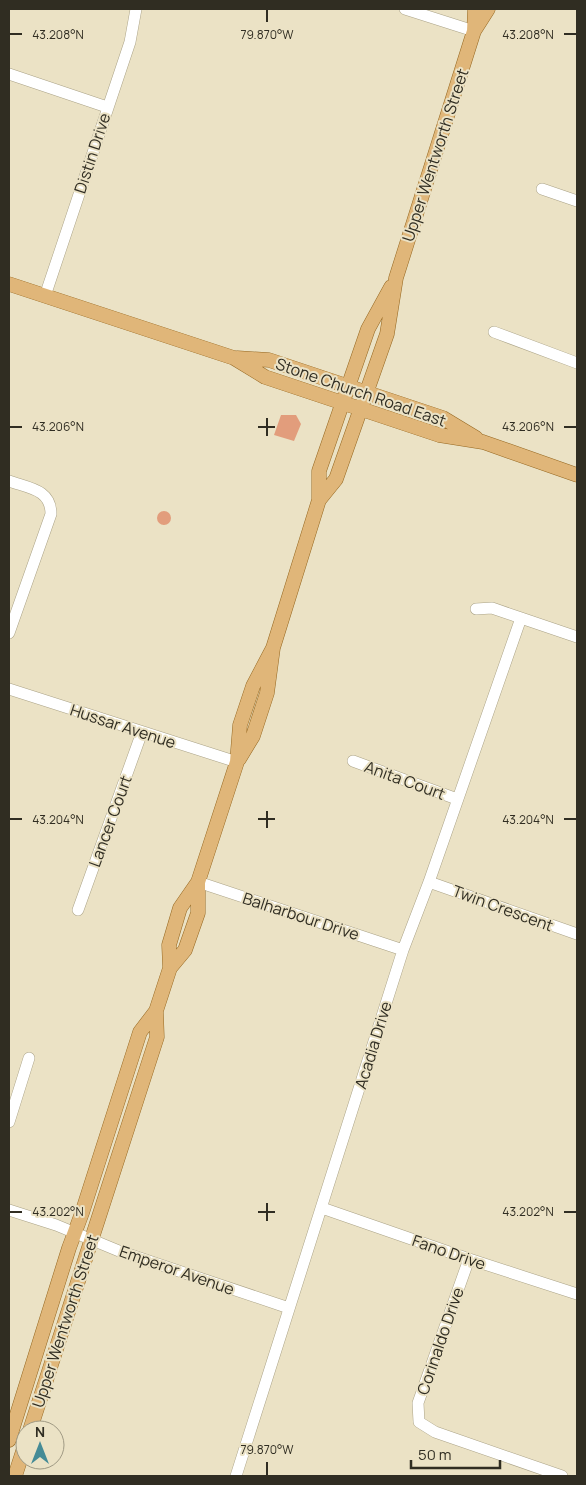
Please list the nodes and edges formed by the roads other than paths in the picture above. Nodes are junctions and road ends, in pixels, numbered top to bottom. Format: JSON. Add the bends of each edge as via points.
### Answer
{"nodes":[{"id":1,"x":136,"y":9,"type":"edge"},
{"id":2,"x":405,"y":9,"type":"edge"},
{"id":3,"x":474,"y":9,"type":"edge"},
{"id":4,"x":488,"y":9,"type":"edge"},
{"id":5,"x":474,"y":31,"type":"junction"},
{"id":6,"x":9,"y":74,"type":"edge"},
{"id":7,"x":107,"y":107,"type":"junction"},
{"id":8,"x":542,"y":189,"type":"dead end"},
{"id":9,"x":577,"y":201,"type":"edge"},
{"id":10,"x":396,"y":278,"type":"junction"},
{"id":11,"x":9,"y":284,"type":"edge"},
{"id":12,"x":45,"y":296,"type":"junction"},
{"id":13,"x":494,"y":332,"type":"dead end"},
{"id":14,"x":234,"y":358,"type":"junction"},
{"id":15,"x":577,"y":363,"type":"edge"},
{"id":16,"x":348,"y":387,"type":"junction"},
{"id":17,"x":366,"y":393,"type":"junction"},
{"id":18,"x":343,"y":403,"type":"junction"},
{"id":19,"x":361,"y":409,"type":"junction"},
{"id":20,"x":483,"y":442,"type":"junction"},
{"id":21,"x":577,"y":475,"type":"edge"},
{"id":22,"x":9,"y":480,"type":"edge"},
{"id":23,"x":319,"y":500,"type":"junction"},
{"id":24,"x":476,"y":609,"type":"dead end"},
{"id":25,"x":521,"y":618,"type":"junction"},
{"id":26,"x":9,"y":633,"type":"edge"},
{"id":27,"x":577,"y":637,"type":"edge"},
{"id":28,"x":9,"y":689,"type":"edge"},
{"id":29,"x":142,"y":732,"type":"junction"},
{"id":30,"x":353,"y":760,"type":"dead end"},
{"id":31,"x":237,"y":762,"type":"junction"},
{"id":32,"x":457,"y":799,"type":"junction"},
{"id":33,"x":198,"y":882,"type":"junction"},
{"id":34,"x":429,"y":882,"type":"junction"},
{"id":35,"x":78,"y":910,"type":"dead end"},
{"id":36,"x":577,"y":934,"type":"edge"},
{"id":37,"x":403,"y":950,"type":"junction"},
{"id":38,"x":156,"y":1010,"type":"junction"},
{"id":39,"x":29,"y":1058,"type":"dead end"},
{"id":40,"x":9,"y":1122,"type":"edge"},
{"id":41,"x":322,"y":1208,"type":"junction"},
{"id":42,"x":9,"y":1210,"type":"edge"},
{"id":43,"x":74,"y":1232,"type":"junction"},
{"id":44,"x":92,"y":1239,"type":"junction"},
{"id":45,"x":469,"y":1259,"type":"junction"},
{"id":46,"x":577,"y":1294,"type":"edge"},
{"id":47,"x":289,"y":1308,"type":"junction"},
{"id":48,"x":33,"y":1420,"type":"edge"},
{"id":49,"x":9,"y":1440,"type":"edge"},
{"id":50,"x":236,"y":1476,"type":"edge"},
{"id":51,"x":562,"y":1476,"type":"edge"}],
"edges":[{"from":1,"to":7,"type":"street","name":"Distin Drive","via":[[130,42]]},
{"from":2,"to":5,"type":"street"},
{"from":3,"to":5,"type":"main road","name":"Upper Wentworth Street"},
{"from":4,"to":5,"type":"main road","name":"Upper Wentworth Street"},
{"from":5,"to":10,"type":"main road","name":"Upper Wentworth Street"},
{"from":6,"to":7,"type":"street"},
{"from":7,"to":12,"type":"street","name":"Distin Drive"},
{"from":8,"to":9,"type":"street"},
{"from":10,"to":16,"type":"main road","name":"Upper Wentworth Street","via":[[368,329]]},
{"from":10,"to":17,"type":"main road","name":"Upper Wentworth Street","via":[[387,334]]},
{"from":11,"to":12,"type":"main road","name":"Stone Church Road East"},
{"from":12,"to":14,"type":"main road","name":"Stone Church Road East"},
{"from":13,"to":15,"type":"street"},
{"from":14,"to":16,"type":"main road","name":"Stone Church Road East","via":[[270,360]]},
{"from":14,"to":18,"type":"main road","name":"Stone Church Road East","via":[[265,377]]},
{"from":16,"to":17,"type":"main road","name":"Stone Church Road East"},
{"from":16,"to":18,"type":"main road","name":"Upper Wentworth Street"},
{"from":17,"to":19,"type":"main road","name":"Upper Wentworth Street"},
{"from":17,"to":20,"type":"main road","name":"Stone Church Road East","via":[[443,418]]},
{"from":18,"to":19,"type":"main road","name":"Stone Church Road East"},
{"from":18,"to":23,"type":"main road","name":"Upper Wentworth Street","via":[[320,471]]},
{"from":19,"to":20,"type":"main road","name":"Stone Church Road East","via":[[439,435]]},
{"from":19,"to":23,"type":"main road","name":"Upper Wentworth Street","via":[[336,479]]},
{"from":20,"to":21,"type":"main road","name":"Stone Church Road East"},
{"from":22,"to":26,"type":"street","via":[[42,493],[51,504],[51,514]]},
{"from":23,"to":31,"type":"main road","name":"Upper Wentworth Street","via":[[273,648],[267,693],[259,719]]},
{"from":24,"to":25,"type":"street","via":[[492,608]]},
{"from":25,"to":27,"type":"street"},
{"from":25,"to":32,"type":"street","name":"Acadia Drive"},
{"from":28,"to":29,"type":"street","name":"Hussar Avenue"},
{"from":29,"to":31,"type":"street","name":"Hussar Avenue"},
{"from":29,"to":35,"type":"street","name":"Lancer Court"},
{"from":30,"to":32,"type":"street","name":"Anita Court"},
{"from":31,"to":33,"type":"main road","name":"Upper Wentworth Street"},
{"from":32,"to":34,"type":"street","name":"Acadia Drive"},
{"from":33,"to":37,"type":"street","name":"Balharbour Drive"},
{"from":33,"to":38,"type":"main road","name":"Upper Wentworth Street","via":[[198,913],[185,950],[170,968]]},
{"from":34,"to":36,"type":"street","name":"Twin Crescent"},
{"from":34,"to":37,"type":"street","name":"Acadia Drive"},
{"from":37,"to":41,"type":"street","name":"Acadia Drive"},
{"from":38,"to":43,"type":"main road","name":"Upper Wentworth Street","via":[[140,1032]]},
{"from":38,"to":44,"type":"main road","name":"Upper Wentworth Street","via":[[157,1037]]},
{"from":39,"to":40,"type":"street"},
{"from":41,"to":45,"type":"street","name":"Fano Drive"},
{"from":41,"to":47,"type":"street","name":"Acadia Drive"},
{"from":42,"to":43,"type":"street","name":"Emperor Avenue"},
{"from":43,"to":44,"type":"street","name":"Emperor Avenue"},
{"from":43,"to":49,"type":"main road","name":"Upper Wentworth Street"},
{"from":44,"to":47,"type":"street","name":"Emperor Avenue"},
{"from":44,"to":48,"type":"main road","name":"Upper Wentworth Street"},
{"from":45,"to":46,"type":"street","name":"Fano Drive"},
{"from":45,"to":51,"type":"street","name":"Corinaldo Drive","via":[[418,1403],[419,1422],[435,1432]]},
{"from":47,"to":50,"type":"street","name":"Acadia Drive"}]}
